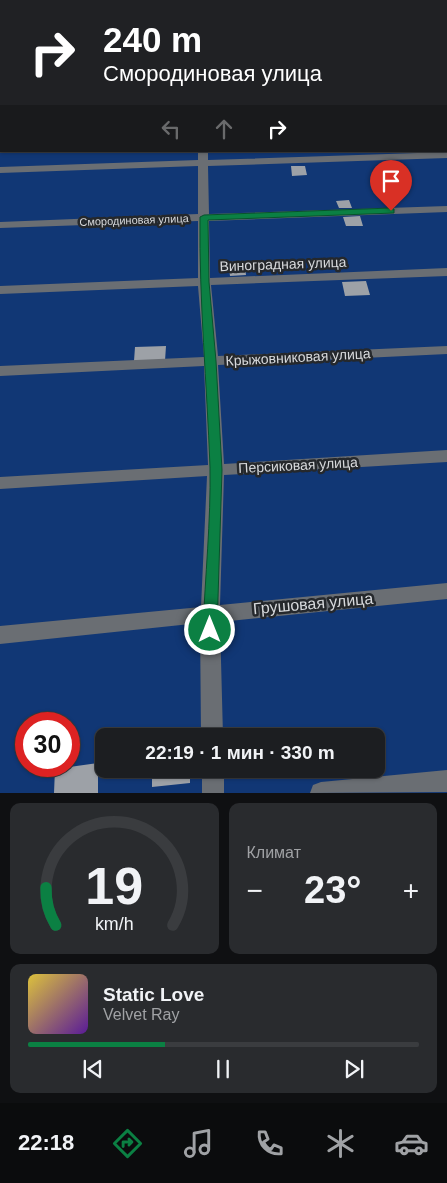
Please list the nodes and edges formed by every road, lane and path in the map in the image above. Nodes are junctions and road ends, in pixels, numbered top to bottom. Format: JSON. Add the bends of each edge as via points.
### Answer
{"nodes":[{"id":1,"x":447,"y":155,"type":"edge"},
{"id":2,"x":203,"y":157,"type":"edge"},
{"id":3,"x":0,"y":170,"type":"edge"},
{"id":4,"x":447,"y":209,"type":"edge"},
{"id":5,"x":204,"y":217,"type":"junction"},
{"id":6,"x":0,"y":225,"type":"edge"},
{"id":7,"x":447,"y":272,"type":"edge"},
{"id":8,"x":204,"y":282,"type":"junction"},
{"id":9,"x":0,"y":290,"type":"edge"},
{"id":10,"x":447,"y":350,"type":"edge"},
{"id":11,"x":211,"y":361,"type":"junction"},
{"id":12,"x":0,"y":372,"type":"edge"},
{"id":13,"x":447,"y":456,"type":"edge"},
{"id":14,"x":216,"y":470,"type":"junction"},
{"id":15,"x":0,"y":483,"type":"edge"},
{"id":16,"x":447,"y":590,"type":"edge"},
{"id":17,"x":210,"y":613,"type":"junction"},
{"id":18,"x":0,"y":635,"type":"edge"},
{"id":19,"x":212,"y":728,"type":"edge"},
{"id":20,"x":213,"y":778,"type":"edge"},
{"id":21,"x":447,"y":781,"type":"edge"},
{"id":22,"x":214,"y":793,"type":"edge"},
{"id":23,"x":322,"y":793,"type":"edge"}],
"edges":[{"from":1,"to":2,"type":"street"},
{"from":2,"to":3,"type":"street"},
{"from":2,"to":5,"type":"street"},
{"from":4,"to":5,"type":"street","name":"Смородиновая улица"},
{"from":5,"to":6,"type":"street","name":"Смородиновая улица"},
{"from":5,"to":8,"type":"street"},
{"from":7,"to":8,"type":"street","name":"Виноградная улица"},
{"from":8,"to":9,"type":"street","name":"Виноградная улица"},
{"from":8,"to":11,"type":"street"},
{"from":10,"to":11,"type":"street","name":"Крыжовниковая улица"},
{"from":11,"to":12,"type":"street","name":"Крыжовниковая улица"},
{"from":11,"to":14,"type":"street"},
{"from":13,"to":14,"type":"street","name":"Персиковая улица"},
{"from":14,"to":15,"type":"street","name":"Персиковая улица"},
{"from":14,"to":17,"type":"street"},
{"from":16,"to":17,"type":"street","name":"Грушовая улица"},
{"from":17,"to":18,"type":"street","name":"Грушовая улица"},
{"from":17,"to":19,"type":"street"},
{"from":20,"to":22,"type":"street"},
{"from":21,"to":23,"type":"street"}]}
